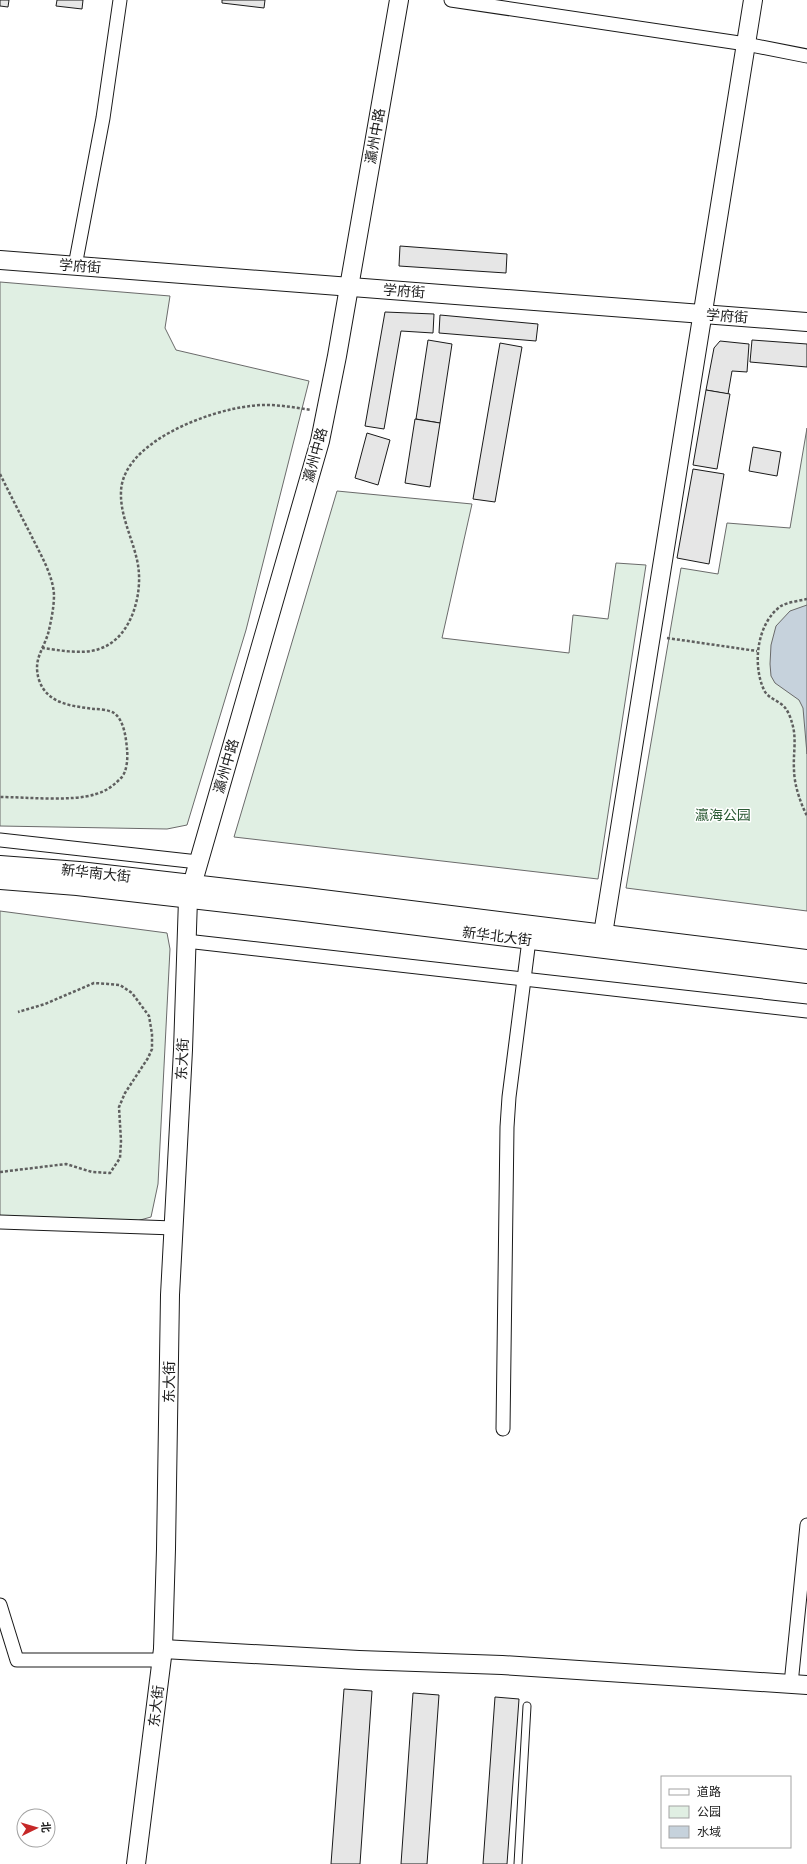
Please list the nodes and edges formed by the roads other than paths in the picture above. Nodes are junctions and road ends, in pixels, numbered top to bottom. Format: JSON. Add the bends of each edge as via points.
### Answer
{"nodes":[{"id":1,"x":120,"y":0,"type":"edge"},
{"id":2,"x":399,"y":0,"type":"edge"},
{"id":3,"x":452,"y":0,"type":"edge"},
{"id":4,"x":753,"y":0,"type":"edge"},
{"id":5,"x":746,"y":44,"type":"junction"},
{"id":6,"x":807,"y":56,"type":"edge"},
{"id":7,"x":0,"y":260,"type":"edge"},
{"id":8,"x":75,"y":266,"type":"junction"},
{"id":9,"x":349,"y":287,"type":"junction"},
{"id":10,"x":703,"y":314,"type":"junction"},
{"id":11,"x":807,"y":322,"type":"edge"},
{"id":12,"x":0,"y":840,"type":"edge"},
{"id":13,"x":198,"y":862,"type":"junction"},
{"id":14,"x":0,"y":865,"type":"edge"},
{"id":15,"x":0,"y":880,"type":"edge"},
{"id":16,"x":190,"y":892,"type":"junction"},
{"id":17,"x":603,"y":934,"type":"junction"},
{"id":18,"x":529,"y":940,"type":"junction"},
{"id":19,"x":186,"y":941,"type":"junction"},
{"id":20,"x":807,"y":959,"type":"edge"},
{"id":21,"x":807,"y":974,"type":"edge"},
{"id":22,"x":524,"y":979,"type":"junction"},
{"id":23,"x":807,"y":1012,"type":"edge"},
{"id":24,"x":0,"y":1222,"type":"edge"},
{"id":25,"x":174,"y":1228,"type":"junction"},
{"id":26,"x":503,"y":1429,"type":"dead end"},
{"id":27,"x":807,"y":1525,"type":"edge"},
{"id":28,"x":0,"y":1605,"type":"edge"},
{"id":29,"x":162,"y":1655,"type":"junction"},
{"id":30,"x":799,"y":1685,"type":"edge"},
{"id":31,"x":527,"y":1706,"type":"dead end"},
{"id":32,"x":136,"y":1864,"type":"edge"},
{"id":33,"x":518,"y":1864,"type":"edge"}],
"edges":[{"from":1,"to":8,"type":"street","via":[[103,118]]},
{"from":2,"to":9,"type":"street","name":"瀛州中路"},
{"from":3,"to":5,"type":"street"},
{"from":4,"to":5,"type":"street"},
{"from":5,"to":6,"type":"street"},
{"from":5,"to":10,"type":"street"},
{"from":7,"to":8,"type":"street","name":"学府街"},
{"from":8,"to":9,"type":"street","name":"学府街"},
{"from":9,"to":10,"type":"street","name":"学府街"},
{"from":9,"to":13,"type":"street","name":"瀛州中路","via":[[320,441]]},
{"from":10,"to":11,"type":"street","name":"学府街"},
{"from":10,"to":17,"type":"street"},
{"from":12,"to":13,"type":"street"},
{"from":13,"to":16,"type":"street","name":"瀛州中路"},
{"from":14,"to":16,"type":"street","name":"新华南大街","via":[[50,868]]},
{"from":15,"to":16,"type":"street","name":"新华南大街"},
{"from":16,"to":17,"type":"street","name":"新华北大街"},
{"from":16,"to":18,"type":"street","name":"新华北大街"},
{"from":16,"to":19,"type":"street","name":"东大街"},
{"from":17,"to":20,"type":"street","name":"新华北大街"},
{"from":18,"to":21,"type":"street","name":"新华北大街"},
{"from":18,"to":22,"type":"street"},
{"from":19,"to":22,"type":"street"},
{"from":19,"to":25,"type":"street","name":"东大街"},
{"from":22,"to":23,"type":"street"},
{"from":22,"to":26,"type":"street","via":[[507,1127]]},
{"from":24,"to":25,"type":"street"},
{"from":25,"to":29,"type":"street","name":"东大街","via":[[170,1295]]},
{"from":27,"to":30,"type":"street"},
{"from":28,"to":29,"type":"street","via":[[17,1660]]},
{"from":29,"to":30,"type":"street","via":[[502,1665]]},
{"from":29,"to":32,"type":"street","name":"东大街"},
{"from":31,"to":33,"type":"lane"}]}
